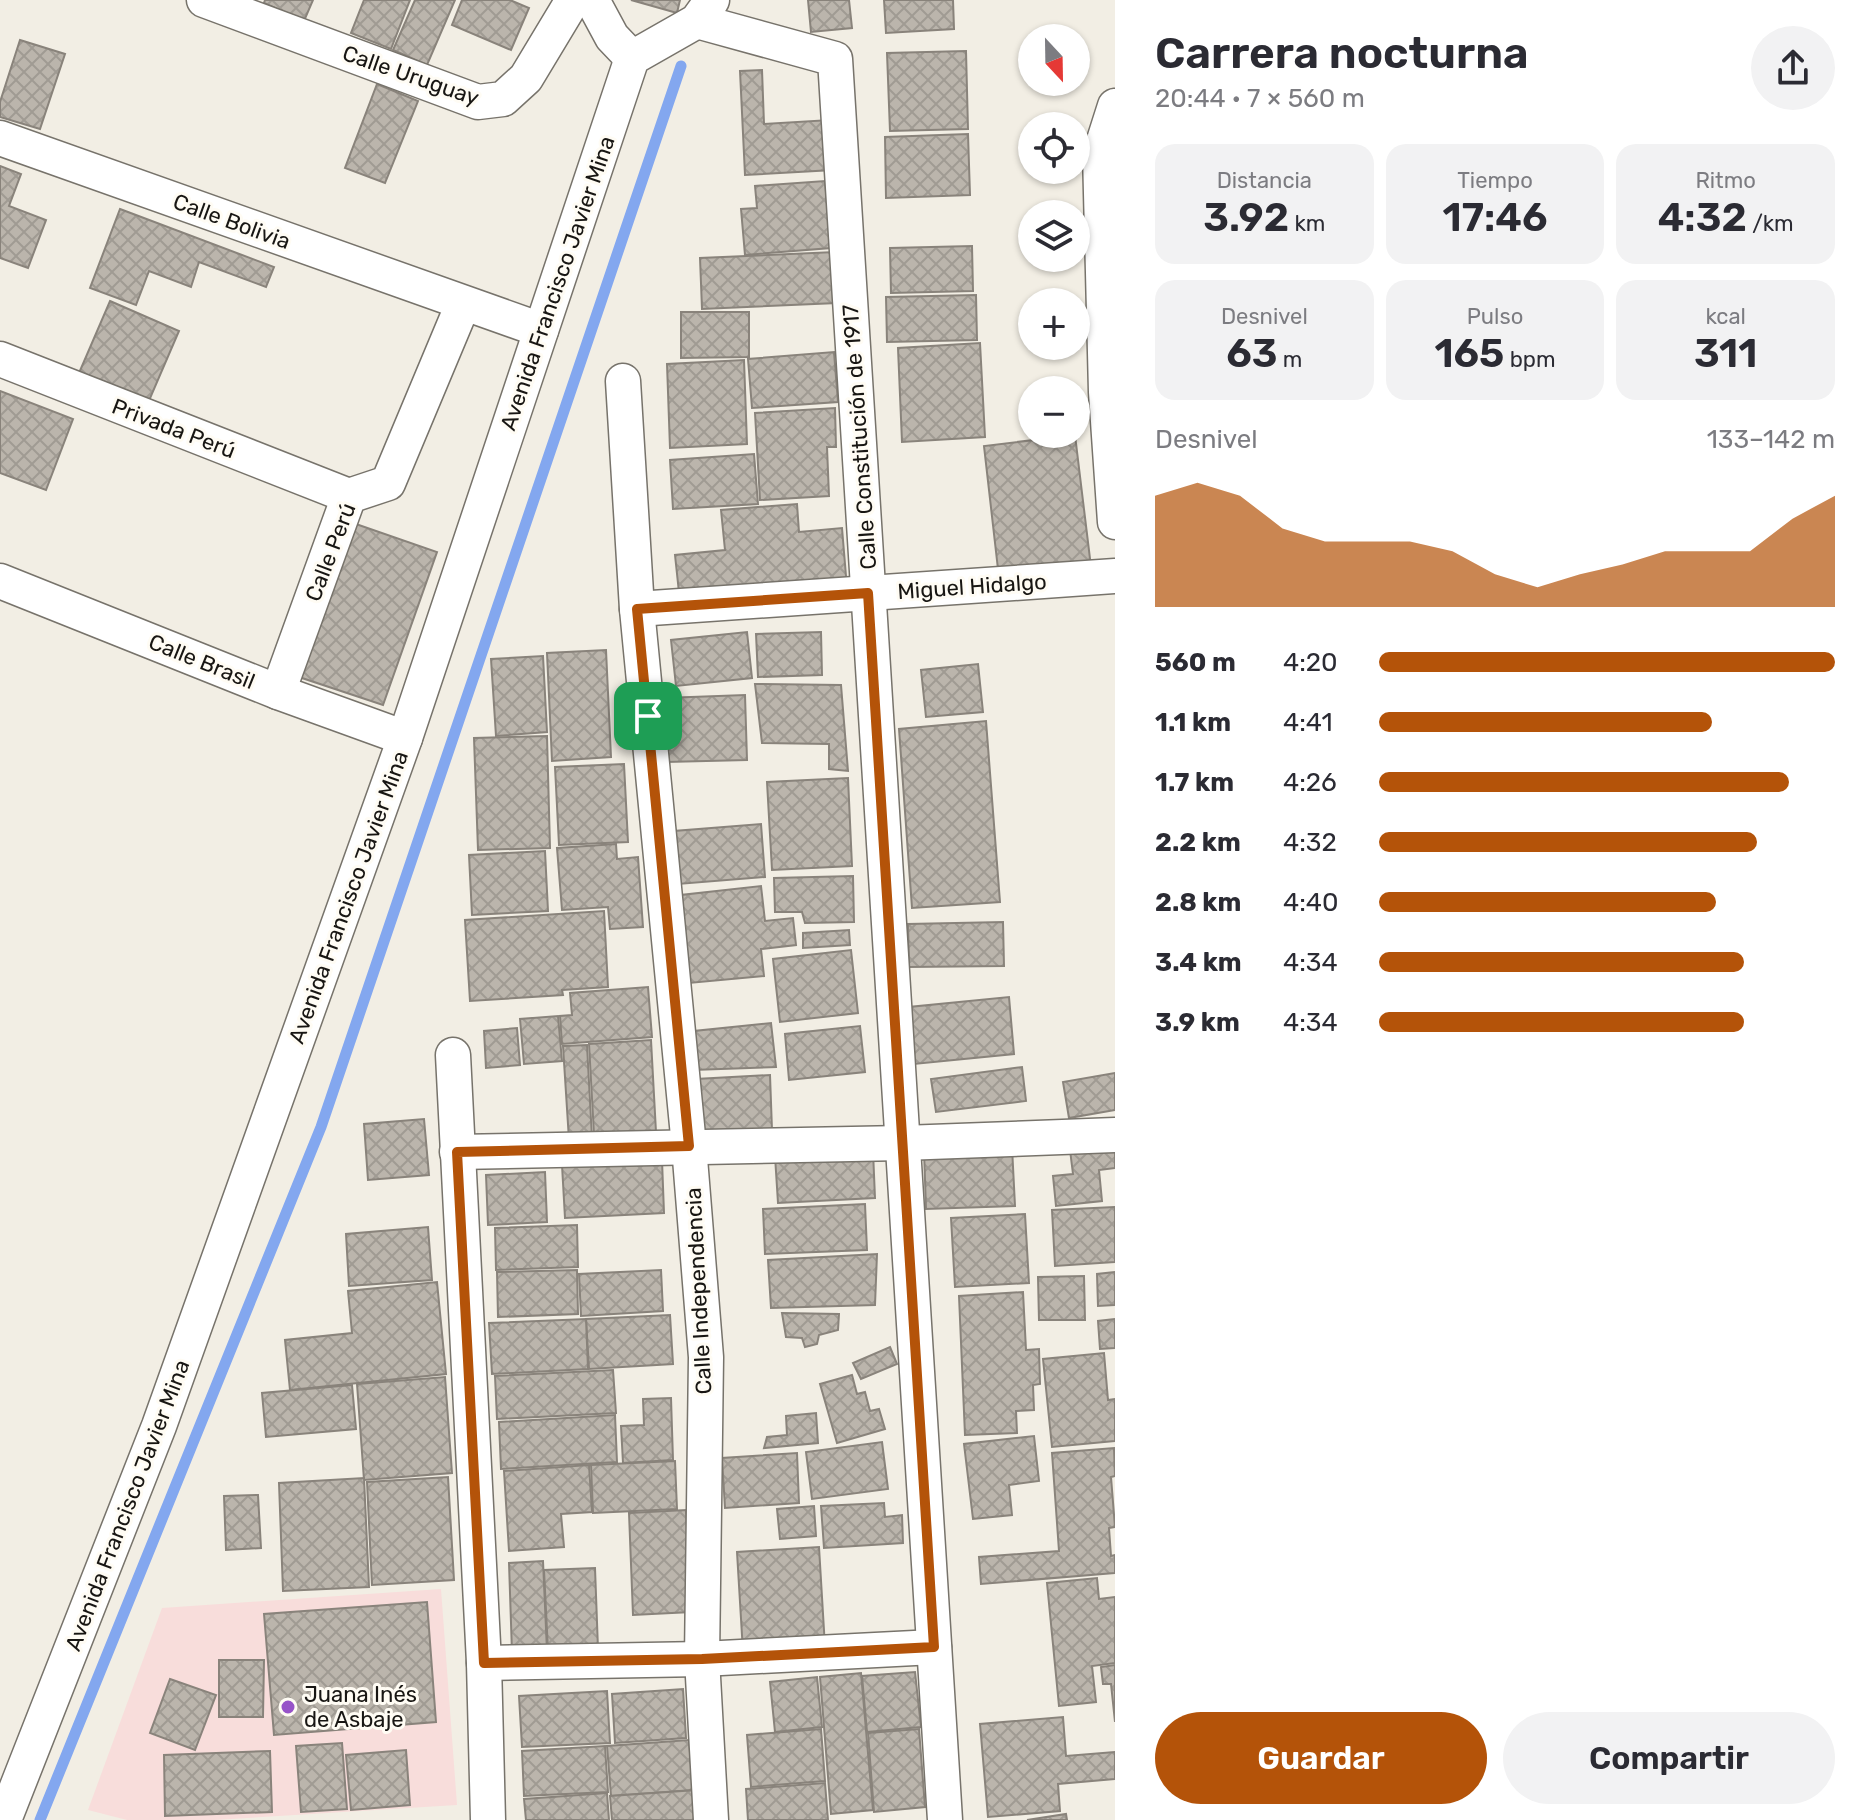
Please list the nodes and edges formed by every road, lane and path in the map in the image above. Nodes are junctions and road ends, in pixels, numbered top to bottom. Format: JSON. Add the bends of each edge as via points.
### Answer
{"nodes":[{"id":1,"x":204,"y":0,"type":"edge"},
{"id":2,"x":573,"y":0,"type":"edge"},
{"id":3,"x":592,"y":0,"type":"edge"},
{"id":4,"x":704,"y":10,"type":"edge"},
{"id":5,"x":632,"y":58,"type":"junction"},
{"id":6,"x":1115,"y":106,"type":"edge"},
{"id":7,"x":0,"y":138,"type":"edge"},
{"id":8,"x":463,"y":304,"type":"junction"},
{"id":9,"x":541,"y":330,"type":"junction"},
{"id":10,"x":0,"y":359,"type":"edge"},
{"id":11,"x":623,"y":381,"type":"dead end"},
{"id":12,"x":1111,"y":392,"type":"edge"},
{"id":13,"x":349,"y":496,"type":"junction"},
{"id":14,"x":1115,"y":522,"type":"edge"},
{"id":15,"x":1115,"y":576,"type":"edge"},
{"id":16,"x":0,"y":581,"type":"edge"},
{"id":17,"x":868,"y":593,"type":"junction"},
{"id":18,"x":637,"y":609,"type":"junction"},
{"id":19,"x":278,"y":692,"type":"junction"},
{"id":20,"x":405,"y":738,"type":"junction"},
{"id":21,"x":453,"y":1055,"type":"dead end"},
{"id":22,"x":1115,"y":1135,"type":"edge"},
{"id":23,"x":903,"y":1143,"type":"junction"},
{"id":24,"x":689,"y":1146,"type":"junction"},
{"id":25,"x":457,"y":1152,"type":"junction"},
{"id":26,"x":934,"y":1647,"type":"junction"},
{"id":27,"x":702,"y":1659,"type":"junction"},
{"id":28,"x":484,"y":1663,"type":"junction"},
{"id":29,"x":479,"y":1819,"type":"edge"},
{"id":30,"x":4,"y":1820,"type":"edge"},
{"id":31,"x":711,"y":1820,"type":"edge"},
{"id":32,"x":945,"y":1820,"type":"edge"}],
"edges":[{"from":1,"to":2,"type":"street","name":"Calle Uruguay","via":[[478,102],[503,99],[526,78]]},
{"from":3,"to":5,"type":"street","via":[[612,37]]},
{"from":4,"to":5,"type":"street"},
{"from":4,"to":17,"type":"street","name":"Calle Constitución de 1917","via":[[835,59]]},
{"from":5,"to":9,"type":"street","name":"Avenida Francisco Javier Mina"},
{"from":6,"to":12,"type":"street","via":[[1100,153]]},
{"from":7,"to":8,"type":"street","name":"Calle Bolivia"},
{"from":8,"to":9,"type":"street","name":"Calle Bolivia"},
{"from":8,"to":13,"type":"street","name":"Calle Perú","via":[[388,483]]},
{"from":9,"to":20,"type":"street","name":"Avenida Francisco Javier Mina"},
{"from":10,"to":13,"type":"street","name":"Privada Perú"},
{"from":11,"to":18,"type":"street","name":"Calle Independencia"},
{"from":12,"to":14,"type":"street"},
{"from":13,"to":19,"type":"street","name":"Calle Perú"},
{"from":15,"to":17,"type":"street","name":"Miguel Hidalgo"},
{"from":16,"to":19,"type":"street","name":"Calle Brasil"},
{"from":17,"to":18,"type":"street","name":"Miguel Hidalgo"},
{"from":17,"to":23,"type":"street","name":"Calle Constitución de 1917"},
{"from":18,"to":24,"type":"street","name":"Calle Independencia"},
{"from":19,"to":20,"type":"street","name":"Calle Brasil"},
{"from":20,"to":30,"type":"street","name":"Avenida Francisco Javier Mina","via":[[159,1426]]},
{"from":21,"to":25,"type":"street"},
{"from":22,"to":23,"type":"street"},
{"from":23,"to":24,"type":"street"},
{"from":23,"to":26,"type":"street","name":"Calle Constitución de 1917"},
{"from":24,"to":25,"type":"street"},
{"from":24,"to":27,"type":"street","name":"Calle Independencia","via":[[706,1357]]},
{"from":25,"to":28,"type":"street"},
{"from":26,"to":27,"type":"street"},
{"from":26,"to":32,"type":"street","name":"Calle Constitución de 1917"},
{"from":27,"to":28,"type":"street"},
{"from":27,"to":31,"type":"street","name":"Calle Independencia"},
{"from":28,"to":29,"type":"street"}]}
